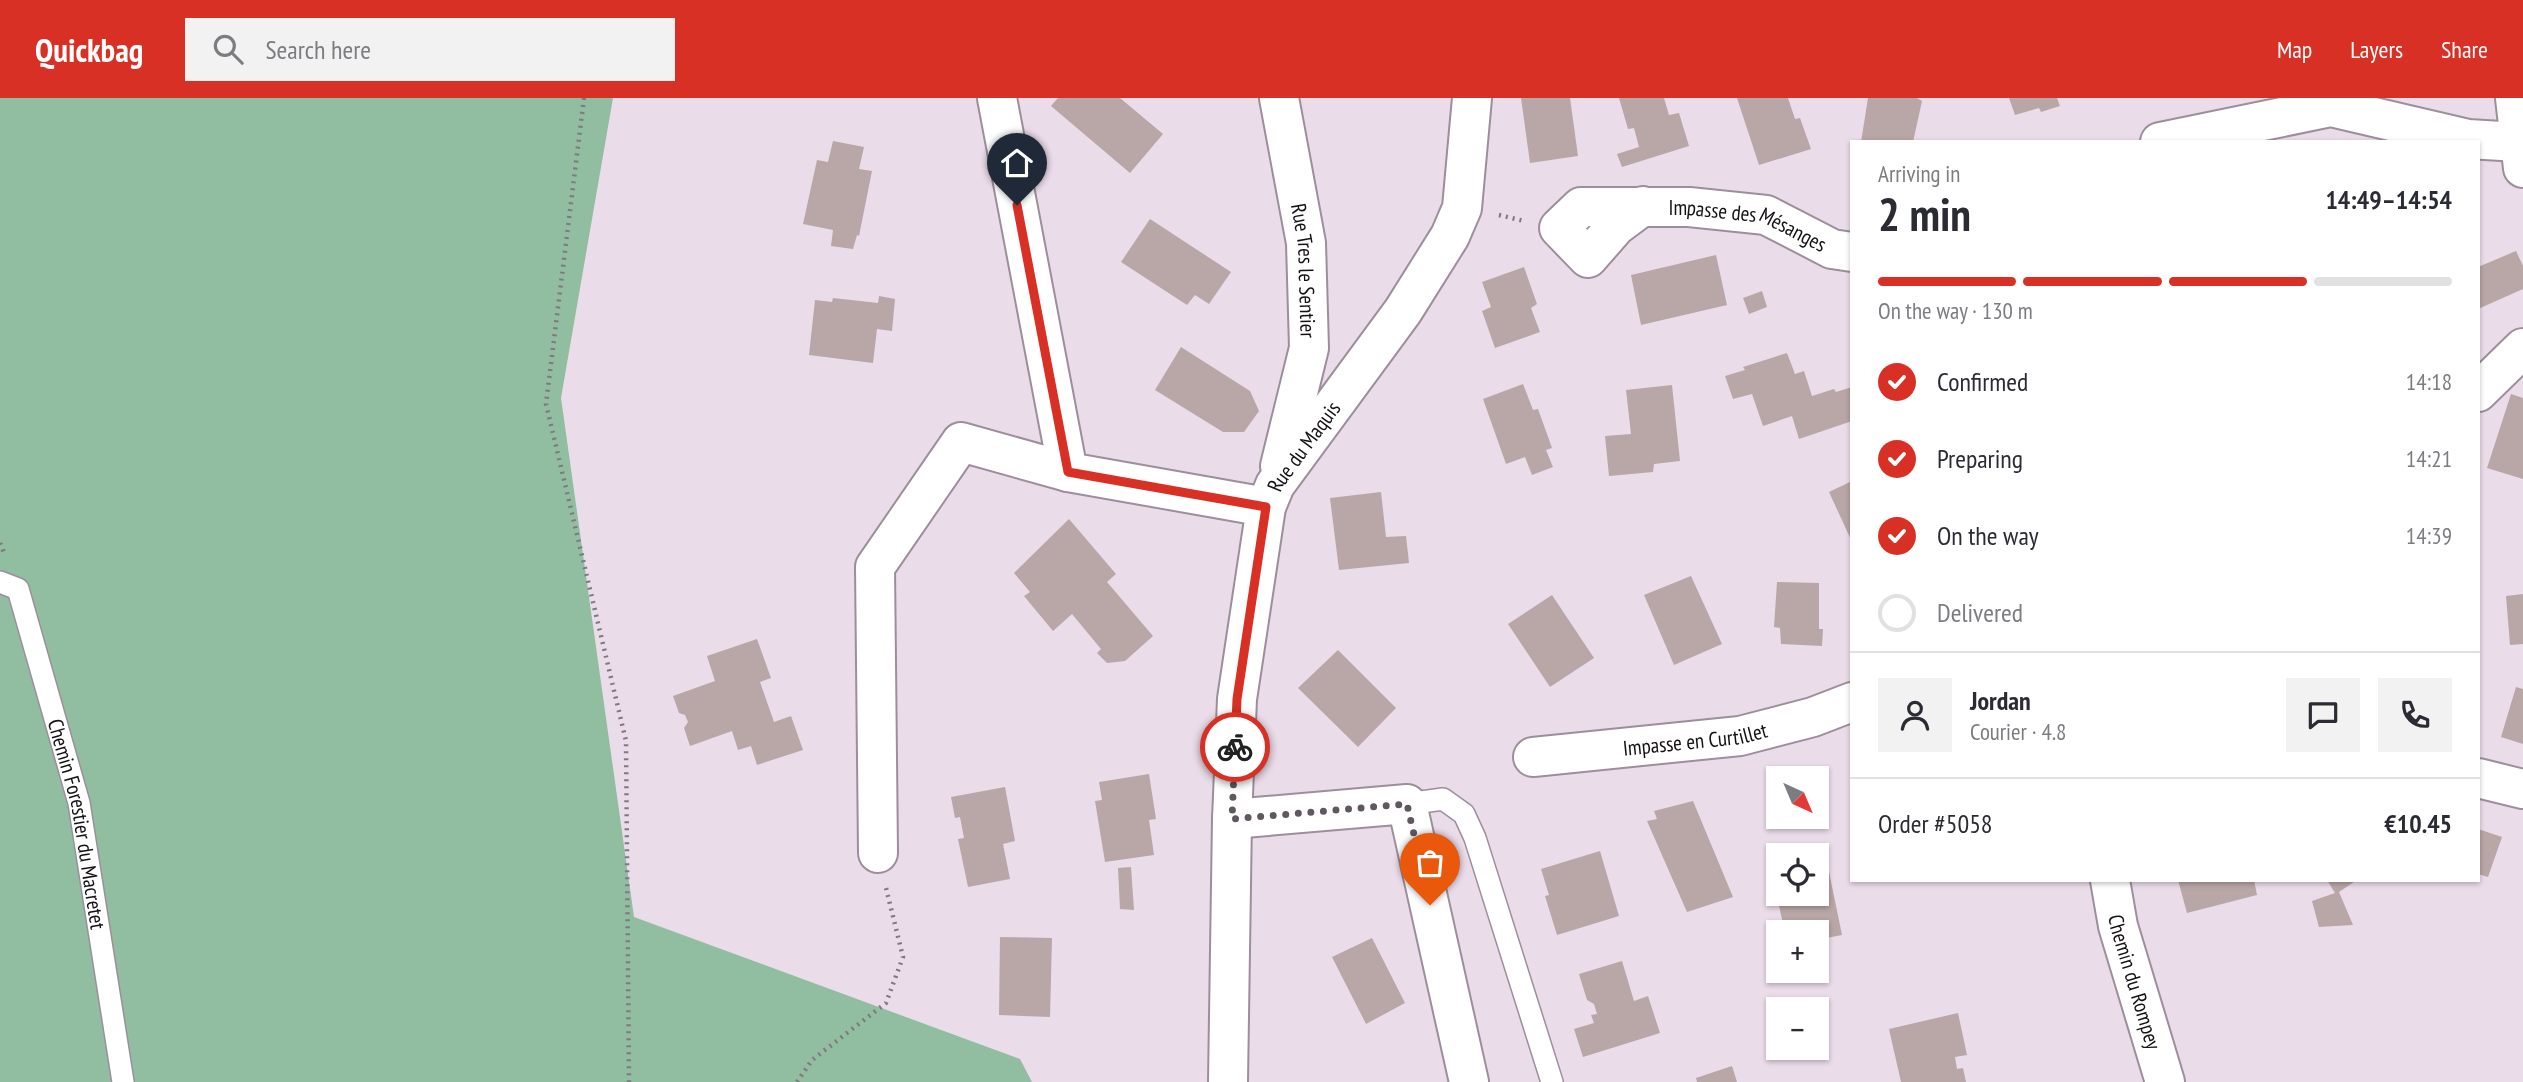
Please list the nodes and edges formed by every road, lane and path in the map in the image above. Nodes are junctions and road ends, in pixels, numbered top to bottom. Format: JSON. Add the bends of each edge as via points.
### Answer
{"nodes":[{"id":1,"x":584,"y":98,"type":"edge"},
{"id":2,"x":997,"y":98,"type":"edge"},
{"id":3,"x":1279,"y":98,"type":"edge"},
{"id":4,"x":1472,"y":98,"type":"edge"},
{"id":5,"x":2515,"y":98,"type":"edge"},
{"id":6,"x":2170,"y":140,"type":"edge"},
{"id":7,"x":2471,"y":140,"type":"edge"},
{"id":8,"x":2480,"y":143,"type":"edge"},
{"id":9,"x":2521,"y":155,"type":"edge"},
{"id":10,"x":1462,"y":208,"type":"junction"},
{"id":11,"x":1559,"y":228,"type":"joint"},
{"id":12,"x":1850,"y":251,"type":"edge"},
{"id":13,"x":2523,"y":348,"type":"edge"},
{"id":14,"x":2480,"y":390,"type":"edge"},
{"id":15,"x":1068,"y":472,"type":"junction"},
{"id":16,"x":1270,"y":496,"type":"junction"},
{"id":17,"x":0,"y":582,"type":"edge"},
{"id":18,"x":1850,"y":703,"type":"edge"},
{"id":19,"x":1533,"y":757,"type":"dead end"},
{"id":20,"x":2480,"y":778,"type":"edge"},
{"id":21,"x":2523,"y":789,"type":"edge"},
{"id":22,"x":1407,"y":804,"type":"junction"},
{"id":23,"x":1232,"y":819,"type":"junction"},
{"id":24,"x":878,"y":853,"type":"joint"},
{"id":25,"x":2110,"y":882,"type":"edge"},
{"id":26,"x":123,"y":1082,"type":"edge"},
{"id":27,"x":629,"y":1082,"type":"edge"},
{"id":28,"x":797,"y":1082,"type":"edge"},
{"id":29,"x":1228,"y":1082,"type":"edge"},
{"id":30,"x":1469,"y":1082,"type":"edge"},
{"id":31,"x":1552,"y":1082,"type":"edge"},
{"id":32,"x":2165,"y":1082,"type":"edge"}],
"edges":[{"from":1,"to":27,"type":"path","via":[[546,404],[626,741]]},
{"from":2,"to":15,"type":"street"},
{"from":3,"to":16,"type":"street","name":"Rue Tres le Sentier","via":[[1306,243],[1309,348]]},
{"from":4,"to":10,"type":"street","name":"Rue du Maquis"},
{"from":5,"to":9,"type":"street"},
{"from":6,"to":7,"type":"street","via":[[2331,107]]},
{"from":8,"to":9,"type":"street"},
{"from":10,"to":11,"type":"path"},
{"from":10,"to":16,"type":"street","name":"Rue du Maquis","via":[[1450,236],[1403,311]]},
{"from":11,"to":12,"type":"street","name":"Impasse des Mésanges","via":[[1581,207],[1689,207],[1766,215],[1832,249]]},
{"from":13,"to":14,"type":"street"},
{"from":15,"to":16,"type":"street"},
{"from":15,"to":24,"type":"street","via":[[961,442],[875,567]]},
{"from":16,"to":23,"type":"street","name":"Rue du Maquis","via":[[1237,699]]},
{"from":17,"to":26,"type":"lane","name":"Chemin Forestier du Macretet","via":[[18,589],[79,803]]},
{"from":18,"to":19,"type":"street","name":"Impasse en Curtillet","via":[[1740,736]]},
{"from":20,"to":21,"type":"street"},
{"from":22,"to":23,"type":"street"},
{"from":22,"to":30,"type":"street"},
{"from":22,"to":31,"type":"lane","via":[[1443,799],[1464,814]]},
{"from":23,"to":29,"type":"street","name":"Rue du Maquis"},
{"from":24,"to":28,"type":"path","via":[[903,957],[886,1003],[812,1060]]},
{"from":25,"to":32,"type":"street","name":"Chemin du Rompey","via":[[2118,926]]}]}
